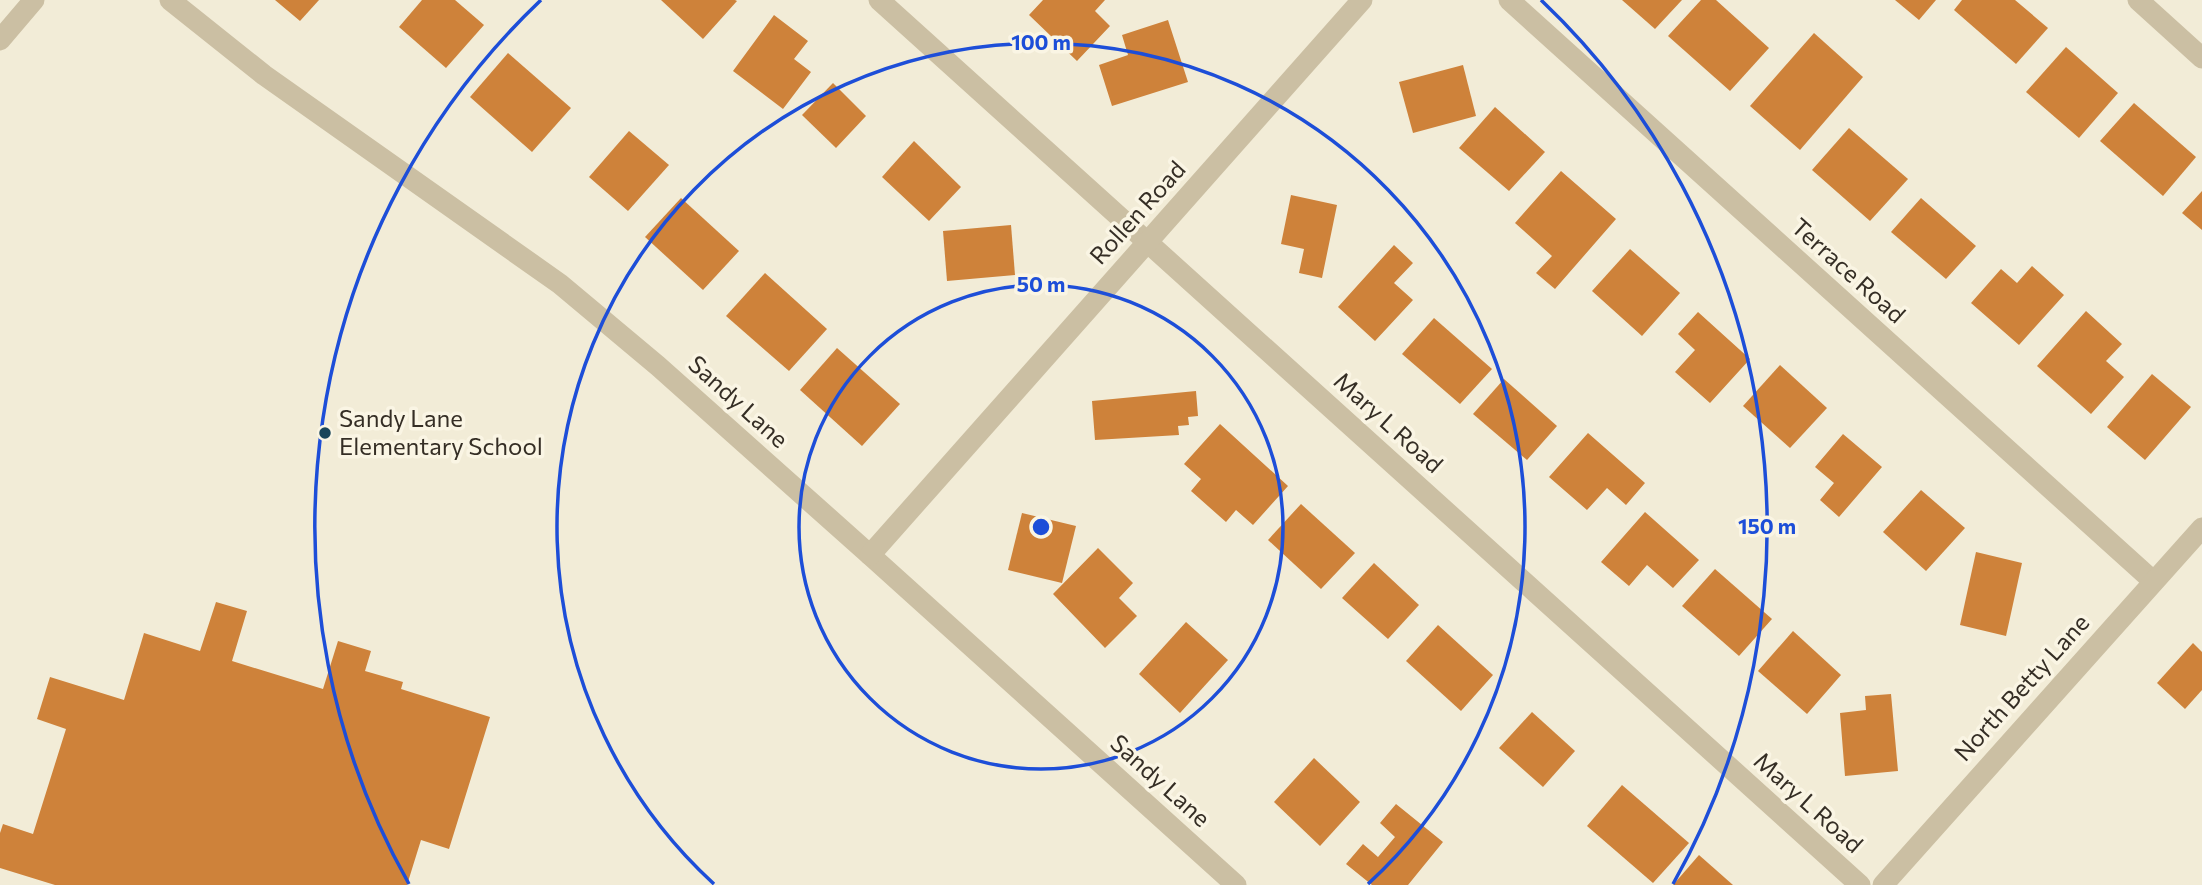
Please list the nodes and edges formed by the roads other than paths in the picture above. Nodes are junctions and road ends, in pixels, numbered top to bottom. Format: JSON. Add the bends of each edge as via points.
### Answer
{"nodes":[{"id":1,"x":34,"y":0,"type":"edge"},
{"id":2,"x":170,"y":0,"type":"edge"},
{"id":3,"x":879,"y":0,"type":"edge"},
{"id":4,"x":1362,"y":0,"type":"edge"},
{"id":5,"x":1508,"y":0,"type":"edge"},
{"id":6,"x":2137,"y":0,"type":"edge"},
{"id":7,"x":0,"y":40,"type":"edge"},
{"id":8,"x":2202,"y":58,"type":"edge"},
{"id":9,"x":1148,"y":242,"type":"junction"},
{"id":10,"x":2202,"y":528,"type":"edge"},
{"id":11,"x":870,"y":555,"type":"junction"},
{"id":12,"x":2153,"y":581,"type":"junction"},
{"id":13,"x":1236,"y":885,"type":"edge"},
{"id":14,"x":1860,"y":885,"type":"edge"},
{"id":15,"x":1883,"y":885,"type":"edge"}],
"edges":[{"from":1,"to":7,"type":"street"},
{"from":2,"to":11,"type":"street","name":"Sandy Lane","via":[[264,75],[560,284]]},
{"from":3,"to":9,"type":"street","name":"Mary L Road"},
{"from":4,"to":9,"type":"street","name":"Rollen Road"},
{"from":5,"to":12,"type":"street","name":"Terrace Road"},
{"from":6,"to":8,"type":"street"},
{"from":9,"to":11,"type":"street","name":"Rollen Road"},
{"from":9,"to":14,"type":"street","name":"Mary L Road"},
{"from":10,"to":12,"type":"street","name":"North Betty Lane"},
{"from":11,"to":13,"type":"street","name":"Sandy Lane"},
{"from":12,"to":15,"type":"street","name":"North Betty Lane"}]}
